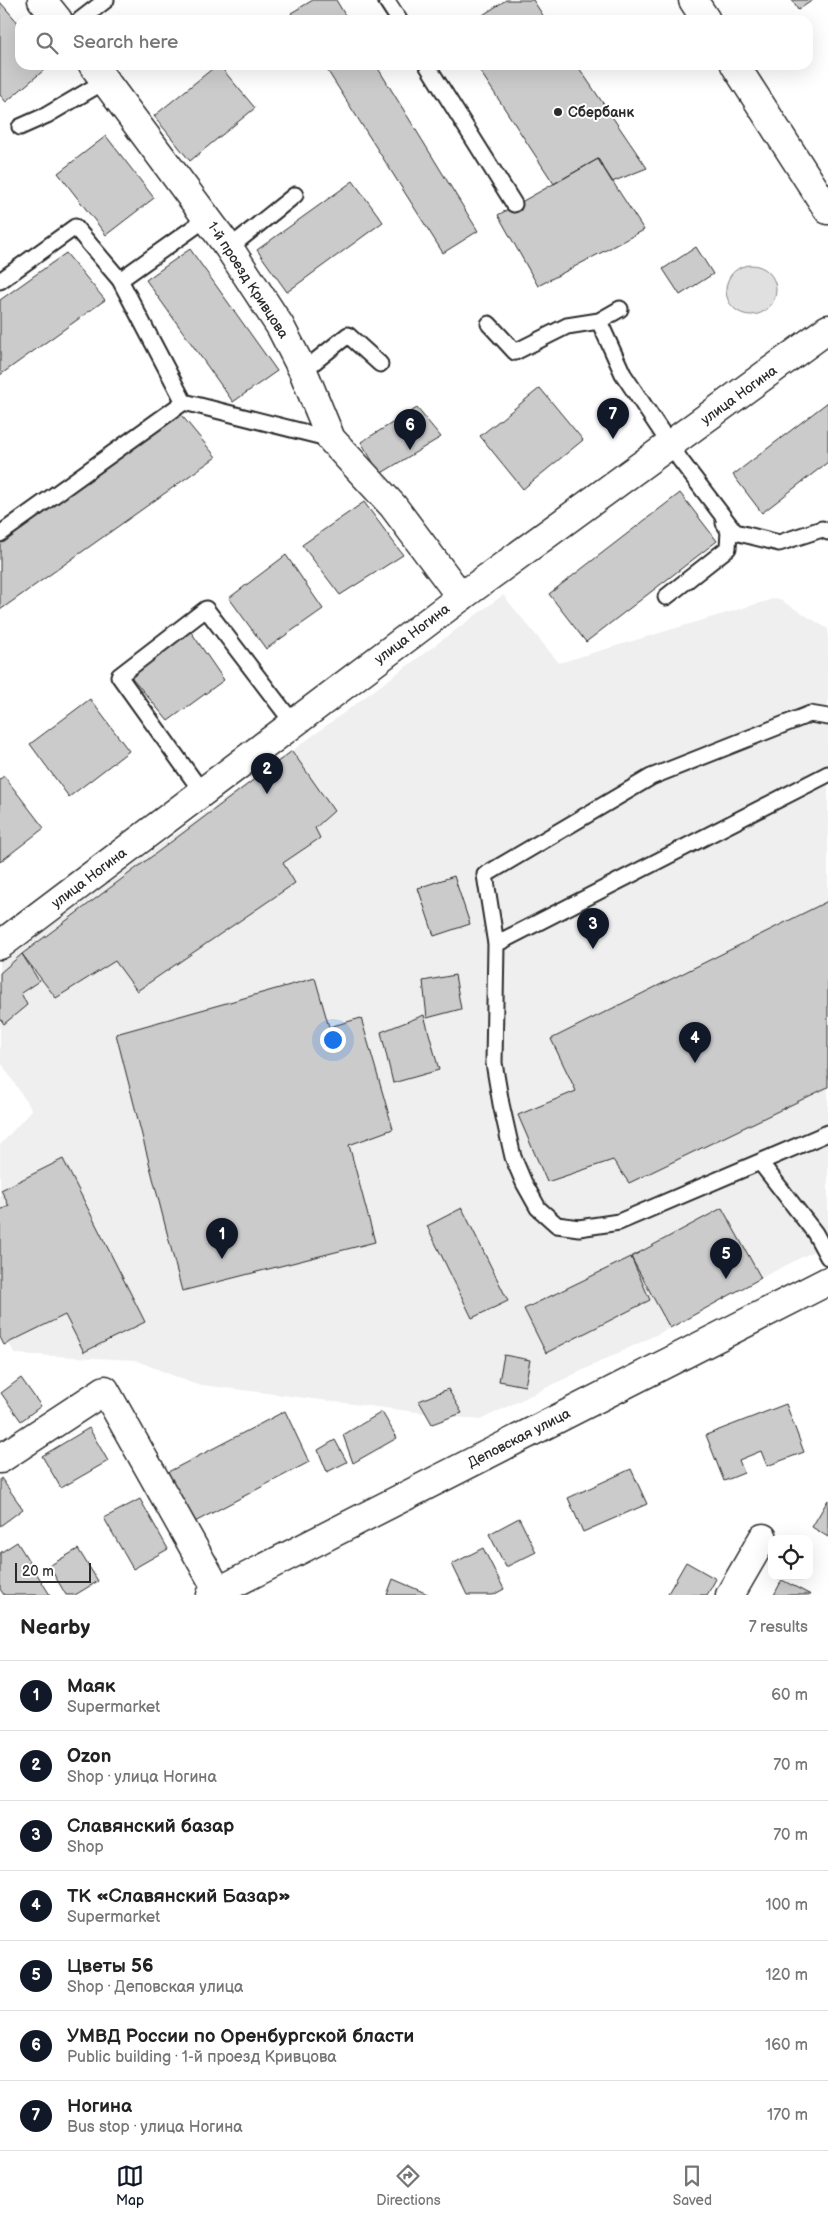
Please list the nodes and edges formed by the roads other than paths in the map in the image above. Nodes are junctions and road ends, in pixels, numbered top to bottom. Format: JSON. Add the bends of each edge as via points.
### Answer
{"nodes":[{"id":1,"x":42,"y":0,"type":"edge"},
{"id":2,"x":106,"y":0,"type":"edge"},
{"id":3,"x":386,"y":0,"type":"edge"},
{"id":4,"x":693,"y":0,"type":"edge"},
{"id":5,"x":54,"y":15,"type":"edge"},
{"id":6,"x":86,"y":15,"type":"edge"},
{"id":7,"x":396,"y":15,"type":"edge"},
{"id":8,"x":703,"y":15,"type":"edge"},
{"id":9,"x":430,"y":70,"type":"edge"},
{"id":10,"x":738,"y":70,"type":"edge"},
{"id":11,"x":99,"y":73,"type":"edge"},
{"id":12,"x":20,"y":127,"type":"dead end"},
{"id":13,"x":295,"y":195,"type":"dead end"},
{"id":14,"x":514,"y":204,"type":"dead end"},
{"id":15,"x":828,"y":210,"type":"edge"},
{"id":16,"x":207,"y":218,"type":"junction"},
{"id":17,"x":229,"y":248,"type":"junction"},
{"id":18,"x":120,"y":280,"type":"junction"},
{"id":19,"x":0,"y":281,"type":"edge"},
{"id":20,"x":620,"y":308,"type":"dead end"},
{"id":21,"x":599,"y":321,"type":"junction"},
{"id":22,"x":489,"y":324,"type":"dead end"},
{"id":23,"x":828,"y":329,"type":"edge"},
{"id":24,"x":380,"y":364,"type":"dead end"},
{"id":25,"x":303,"y":371,"type":"junction"},
{"id":26,"x":184,"y":402,"type":"junction"},
{"id":27,"x":331,"y":440,"type":"junction"},
{"id":28,"x":676,"y":453,"type":"junction"},
{"id":29,"x":828,"y":532,"type":"edge"},
{"id":30,"x":0,"y":534,"type":"edge"},
{"id":31,"x":461,"y":597,"type":"junction"},
{"id":32,"x":666,"y":597,"type":"dead end"},
{"id":33,"x":828,"y":718,"type":"edge"},
{"id":34,"x":293,"y":723,"type":"junction"},
{"id":35,"x":828,"y":774,"type":"edge"},
{"id":36,"x":202,"y":792,"type":"junction"},
{"id":37,"x":496,"y":944,"type":"junction"},
{"id":38,"x":0,"y":945,"type":"edge"},
{"id":39,"x":828,"y":1133,"type":"edge"},
{"id":40,"x":760,"y":1162,"type":"junction"},
{"id":41,"x":828,"y":1257,"type":"edge"},
{"id":42,"x":828,"y":1281,"type":"edge"},
{"id":43,"x":0,"y":1459,"type":"edge"},
{"id":44,"x":762,"y":1538,"type":"dead end"},
{"id":45,"x":214,"y":1593,"type":"edge"},
{"id":46,"x":730,"y":1595,"type":"edge"}],
"edges":[{"from":1,"to":5,"type":"street"},
{"from":2,"to":6,"type":"lane"},
{"from":3,"to":7,"type":"lane"},
{"from":4,"to":8,"type":"street"},
{"from":9,"to":14,"type":"lane"},
{"from":10,"to":15,"type":"street"},
{"from":11,"to":12,"type":"lane","via":[[48,115]]},
{"from":11,"to":16,"type":"street","name":"1-й проезд Кривцова"},
{"from":13,"to":17,"type":"lane"},
{"from":16,"to":17,"type":"street","name":"1-й проезд Кривцова"},
{"from":16,"to":18,"type":"lane"},
{"from":17,"to":25,"type":"street","name":"1-й проезд Кривцова","via":[[280,326]]},
{"from":18,"to":19,"type":"lane","via":[[75,227]]},
{"from":18,"to":26,"type":"lane"},
{"from":20,"to":21,"type":"lane"},
{"from":21,"to":22,"type":"lane","via":[[567,326],[515,352]]},
{"from":21,"to":28,"type":"lane","via":[[623,374]]},
{"from":23,"to":28,"type":"street","name":"улица Ногина"},
{"from":24,"to":25,"type":"lane","via":[[348,335]]},
{"from":25,"to":27,"type":"street","name":"1-й проезд Кривцова"},
{"from":26,"to":27,"type":"lane"},
{"from":26,"to":30,"type":"lane"},
{"from":27,"to":31,"type":"street","name":"1-й проезд Кривцова","via":[[393,506]]},
{"from":28,"to":29,"type":"lane","via":[[735,532],[779,543],[822,529]]},
{"from":28,"to":31,"type":"street","name":"улица Ногина"},
{"from":28,"to":32,"type":"lane","via":[[729,531],[728,548]]},
{"from":31,"to":34,"type":"street","name":"улица Ногина"},
{"from":33,"to":37,"type":"lane","via":[[810,714],[651,777],[485,875]]},
{"from":34,"to":36,"type":"street","name":"улица Ногина"},
{"from":34,"to":36,"type":"lane","via":[[206,610],[120,676]]},
{"from":35,"to":37,"type":"lane"},
{"from":36,"to":38,"type":"street","name":"улица Ногина"},
{"from":37,"to":40,"type":"lane","via":[[494,1063],[501,1104],[513,1158],[524,1183],[538,1208],[557,1225],[579,1228],[619,1222]]},
{"from":39,"to":40,"type":"lane"},
{"from":40,"to":41,"type":"lane","via":[[815,1233]]},
{"from":42,"to":45,"type":"street","name":"Деповская улица"},
{"from":43,"to":45,"type":"street","via":[[105,1390]]},
{"from":44,"to":46,"type":"street"}]}
